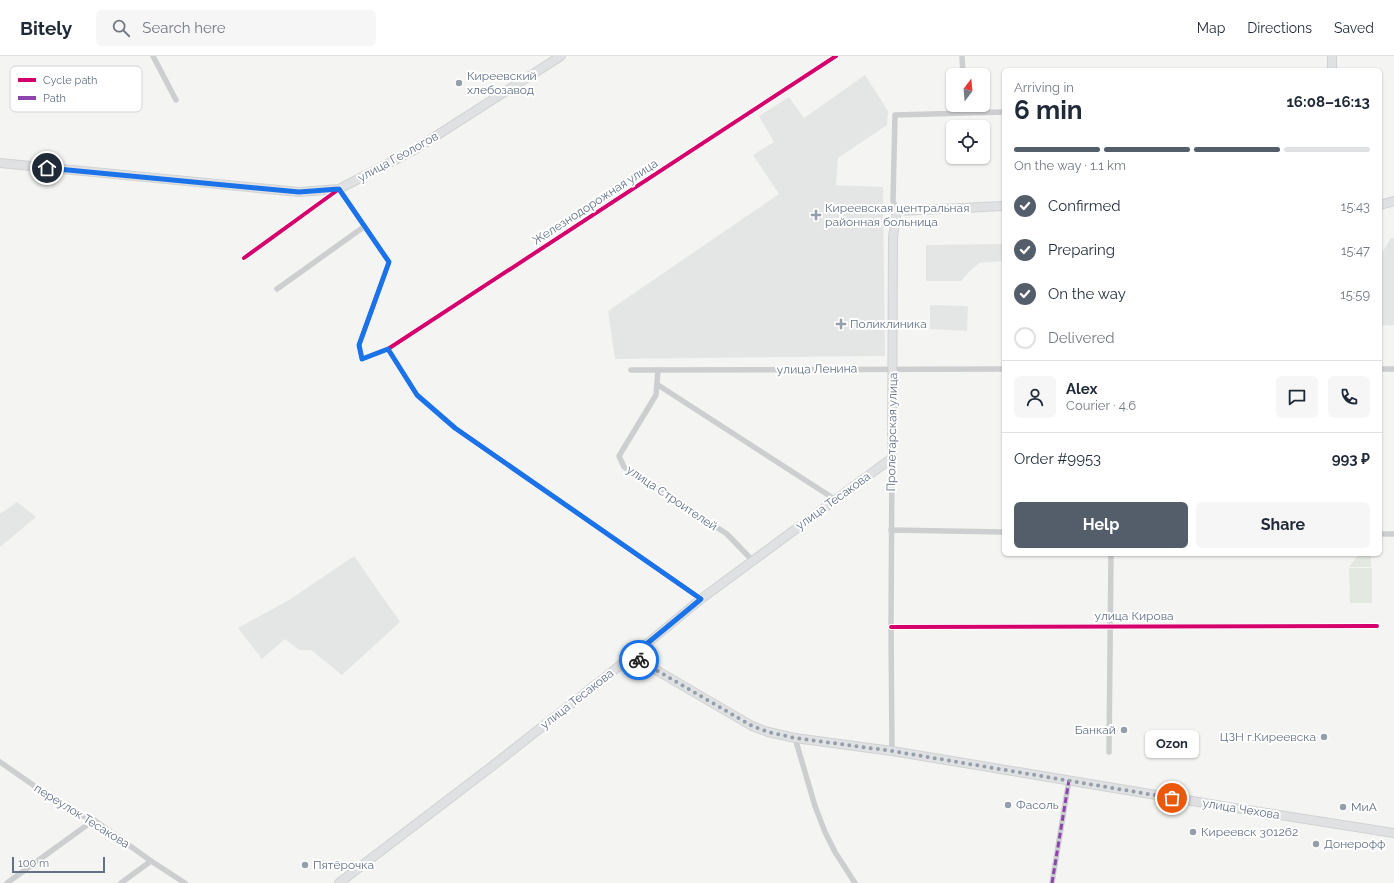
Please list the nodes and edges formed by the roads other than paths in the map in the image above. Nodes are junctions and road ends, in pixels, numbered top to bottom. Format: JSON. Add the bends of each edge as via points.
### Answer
{"nodes":[{"id":1,"x":153,"y":56,"type":"edge"},
{"id":2,"x":560,"y":56,"type":"edge"},
{"id":3,"x":836,"y":56,"type":"edge"},
{"id":4,"x":962,"y":56,"type":"edge"},
{"id":5,"x":1332,"y":56,"type":"edge"},
{"id":6,"x":963,"y":68,"type":"edge"},
{"id":7,"x":1332,"y":68,"type":"edge"},
{"id":8,"x":176,"y":100,"type":"dead end"},
{"id":9,"x":967,"y":112,"type":"edge"},
{"id":10,"x":990,"y":112,"type":"edge"},
{"id":11,"x":1002,"y":112,"type":"edge"},
{"id":12,"x":0,"y":163,"type":"edge"},
{"id":13,"x":339,"y":189,"type":"junction"},
{"id":14,"x":1394,"y":201,"type":"edge"},
{"id":15,"x":1382,"y":204,"type":"edge"},
{"id":16,"x":1002,"y":206,"type":"edge"},
{"id":17,"x":897,"y":211,"type":"junction"},
{"id":18,"x":365,"y":226,"type":"junction"},
{"id":19,"x":244,"y":258,"type":"dead end"},
{"id":20,"x":277,"y":290,"type":"dead end"},
{"id":21,"x":388,"y":349,"type":"junction"},
{"id":22,"x":893,"y":368,"type":"junction"},
{"id":23,"x":1002,"y":369,"type":"edge"},
{"id":24,"x":1382,"y":369,"type":"edge"},
{"id":25,"x":1394,"y":369,"type":"edge"},
{"id":26,"x":631,"y":370,"type":"dead end"},
{"id":27,"x":658,"y":370,"type":"junction"},
{"id":28,"x":658,"y":385,"type":"junction"},
{"id":29,"x":892,"y":458,"type":"junction"},
{"id":30,"x":836,"y":500,"type":"junction"},
{"id":31,"x":891,"y":530,"type":"junction"},
{"id":32,"x":1002,"y":532,"type":"edge"},
{"id":33,"x":1382,"y":534,"type":"edge"},
{"id":34,"x":1394,"y":534,"type":"edge"},
{"id":35,"x":1110,"y":556,"type":"edge"},
{"id":36,"x":752,"y":560,"type":"junction"},
{"id":37,"x":701,"y":599,"type":"junction"},
{"id":38,"x":1110,"y":626,"type":"junction"},
{"id":39,"x":1376,"y":626,"type":"dead end"},
{"id":40,"x":891,"y":627,"type":"junction"},
{"id":41,"x":632,"y":656,"type":"junction"},
{"id":42,"x":795,"y":738,"type":"junction"},
{"id":43,"x":892,"y":751,"type":"junction"},
{"id":44,"x":1109,"y":752,"type":"dead end"},
{"id":45,"x":0,"y":762,"type":"edge"},
{"id":46,"x":1069,"y":780,"type":"junction"},
{"id":47,"x":94,"y":820,"type":"junction"},
{"id":48,"x":1394,"y":833,"type":"edge"},
{"id":49,"x":150,"y":861,"type":"junction"},
{"id":50,"x":7,"y":883,"type":"edge"},
{"id":51,"x":120,"y":883,"type":"edge"},
{"id":52,"x":185,"y":883,"type":"edge"},
{"id":53,"x":339,"y":883,"type":"edge"},
{"id":54,"x":855,"y":883,"type":"edge"},
{"id":55,"x":1052,"y":883,"type":"edge"}],
"edges":[{"from":1,"to":8,"type":"street"},
{"from":2,"to":13,"type":"main road","name":"улица Геологов","via":[[414,150]]},
{"from":3,"to":21,"type":"street","name":"Железнодорожная улица"},
{"from":4,"to":6,"type":"street"},
{"from":5,"to":7,"type":"main road"},
{"from":9,"to":17,"type":"street","name":"Пролетарская улица","via":[[895,115],[893,201]]},
{"from":10,"to":11,"type":"street"},
{"from":12,"to":13,"type":"main road","name":"улица Геологов","via":[[299,192]]},
{"from":13,"to":18,"type":"street"},
{"from":13,"to":19,"type":"street"},
{"from":14,"to":15,"type":"main road"},
{"from":16,"to":17,"type":"main road"},
{"from":17,"to":22,"type":"main road","name":"Пролетарская улица","via":[[893,237]]},
{"from":18,"to":20,"type":"street"},
{"from":18,"to":21,"type":"street","name":"Железнодорожная улица","via":[[389,262],[359,345],[362,359]]},
{"from":21,"to":37,"type":"street","via":[[417,395],[455,428]]},
{"from":22,"to":23,"type":"street","name":"улица Ленина"},
{"from":22,"to":27,"type":"street","name":"улица Ленина"},
{"from":22,"to":29,"type":"main road","name":"Пролетарская улица"},
{"from":24,"to":25,"type":"street"},
{"from":26,"to":27,"type":"street","name":"улица Ленина"},
{"from":27,"to":28,"type":"street","name":"улица Строителей"},
{"from":28,"to":30,"type":"street"},
{"from":28,"to":36,"type":"street","name":"улица Строителей","via":[[656,395],[619,456],[624,467],[727,534]]},
{"from":29,"to":30,"type":"main road","name":"улица Тесакова"},
{"from":29,"to":31,"type":"street","name":"Пролетарская улица"},
{"from":30,"to":36,"type":"main road","name":"улица Тесакова"},
{"from":31,"to":32,"type":"street"},
{"from":31,"to":40,"type":"street","name":"Пролетарская улица"},
{"from":33,"to":34,"type":"street"},
{"from":35,"to":38,"type":"street"},
{"from":36,"to":37,"type":"main road","name":"улица Тесакова"},
{"from":37,"to":41,"type":"main road","name":"улица Тесакова"},
{"from":38,"to":39,"type":"street","name":"улица Кирова"},
{"from":38,"to":40,"type":"street","name":"улица Кирова"},
{"from":38,"to":44,"type":"street"},
{"from":40,"to":43,"type":"street","name":"Пролетарская улица"},
{"from":41,"to":42,"type":"main road","name":"улица Чехова","via":[[752,726]]},
{"from":41,"to":53,"type":"main road","name":"улица Тесакова"},
{"from":42,"to":43,"type":"main road","name":"улица Чехова"},
{"from":42,"to":54,"type":"street","via":[[814,806],[835,852]]},
{"from":43,"to":46,"type":"main road","name":"улица Чехова"},
{"from":45,"to":47,"type":"street","name":"переулок Тесакова","via":[[72,812]]},
{"from":46,"to":48,"type":"main road","name":"улица Чехова"},
{"from":46,"to":55,"type":"street"},
{"from":47,"to":49,"type":"street","name":"переулок Тесакова"},
{"from":47,"to":50,"type":"street"},
{"from":49,"to":51,"type":"street"},
{"from":49,"to":52,"type":"street","name":"переулок Тесакова"}]}
